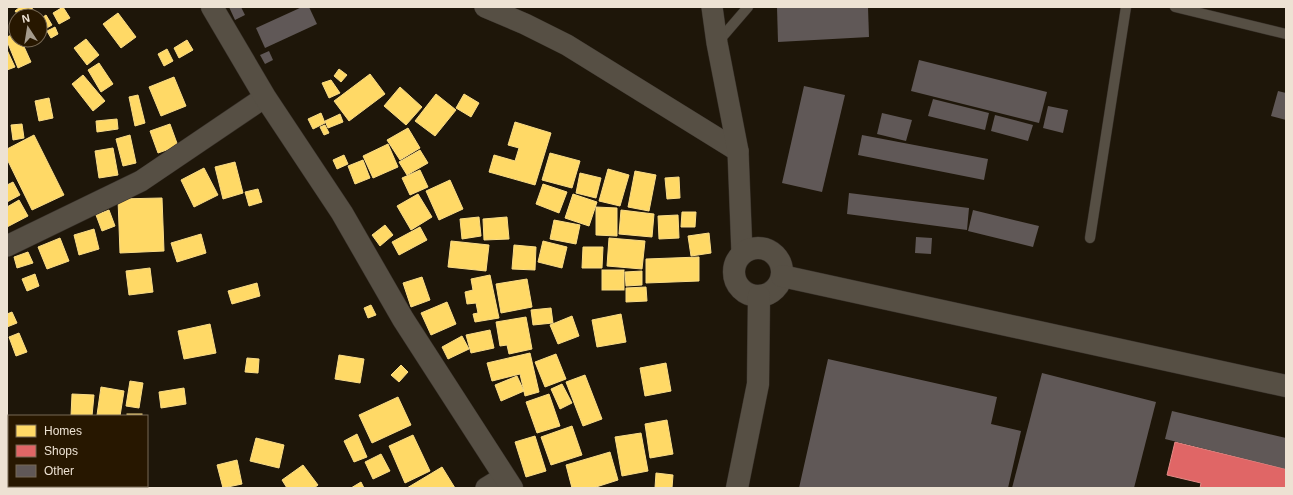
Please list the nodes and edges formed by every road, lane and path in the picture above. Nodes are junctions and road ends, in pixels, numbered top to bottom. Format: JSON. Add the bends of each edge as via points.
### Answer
{"nodes":[{"id":1,"x":485,"y":7,"type":"edge"},
{"id":2,"x":712,"y":7,"type":"edge"},
{"id":3,"x":748,"y":7,"type":"edge"},
{"id":4,"x":1126,"y":7,"type":"edge"},
{"id":5,"x":1175,"y":7,"type":"edge"},
{"id":6,"x":214,"y":8,"type":"edge"},
{"id":7,"x":1286,"y":34,"type":"edge"},
{"id":8,"x":717,"y":43,"type":"junction"},
{"id":9,"x":265,"y":97,"type":"junction"},
{"id":10,"x":738,"y":151,"type":"junction"},
{"id":11,"x":1090,"y":238,"type":"dead end"},
{"id":12,"x":7,"y":246,"type":"edge"},
{"id":13,"x":742,"y":254,"type":"junction"},
{"id":14,"x":782,"y":276,"type":"junction"},
{"id":15,"x":759,"y":296,"type":"junction"},
{"id":16,"x":1286,"y":386,"type":"edge"},
{"id":17,"x":508,"y":482,"type":"edge"},
{"id":18,"x":486,"y":488,"type":"edge"},
{"id":19,"x":737,"y":488,"type":"edge"}],
"edges":[{"from":1,"to":10,"type":"street","via":[[567,45]]},
{"from":2,"to":8,"type":"street"},
{"from":3,"to":8,"type":"lane"},
{"from":4,"to":11,"type":"lane"},
{"from":5,"to":7,"type":"lane"},
{"from":6,"to":9,"type":"street"},
{"from":8,"to":10,"type":"street"},
{"from":9,"to":12,"type":"street","via":[[141,181]]},
{"from":9,"to":17,"type":"street","via":[[342,213],[403,319]]},
{"from":10,"to":13,"type":"street"},
{"from":13,"to":14,"type":"street","via":[[756,248],[770,251],[780,262]]},
{"from":13,"to":15,"type":"street","via":[[736,262],[736,281],[741,290]]},
{"from":14,"to":15,"type":"street","via":[[774,290]]},
{"from":14,"to":16,"type":"street"},
{"from":15,"to":19,"type":"street","via":[[758,384]]},
{"from":17,"to":18,"type":"street"}]}
